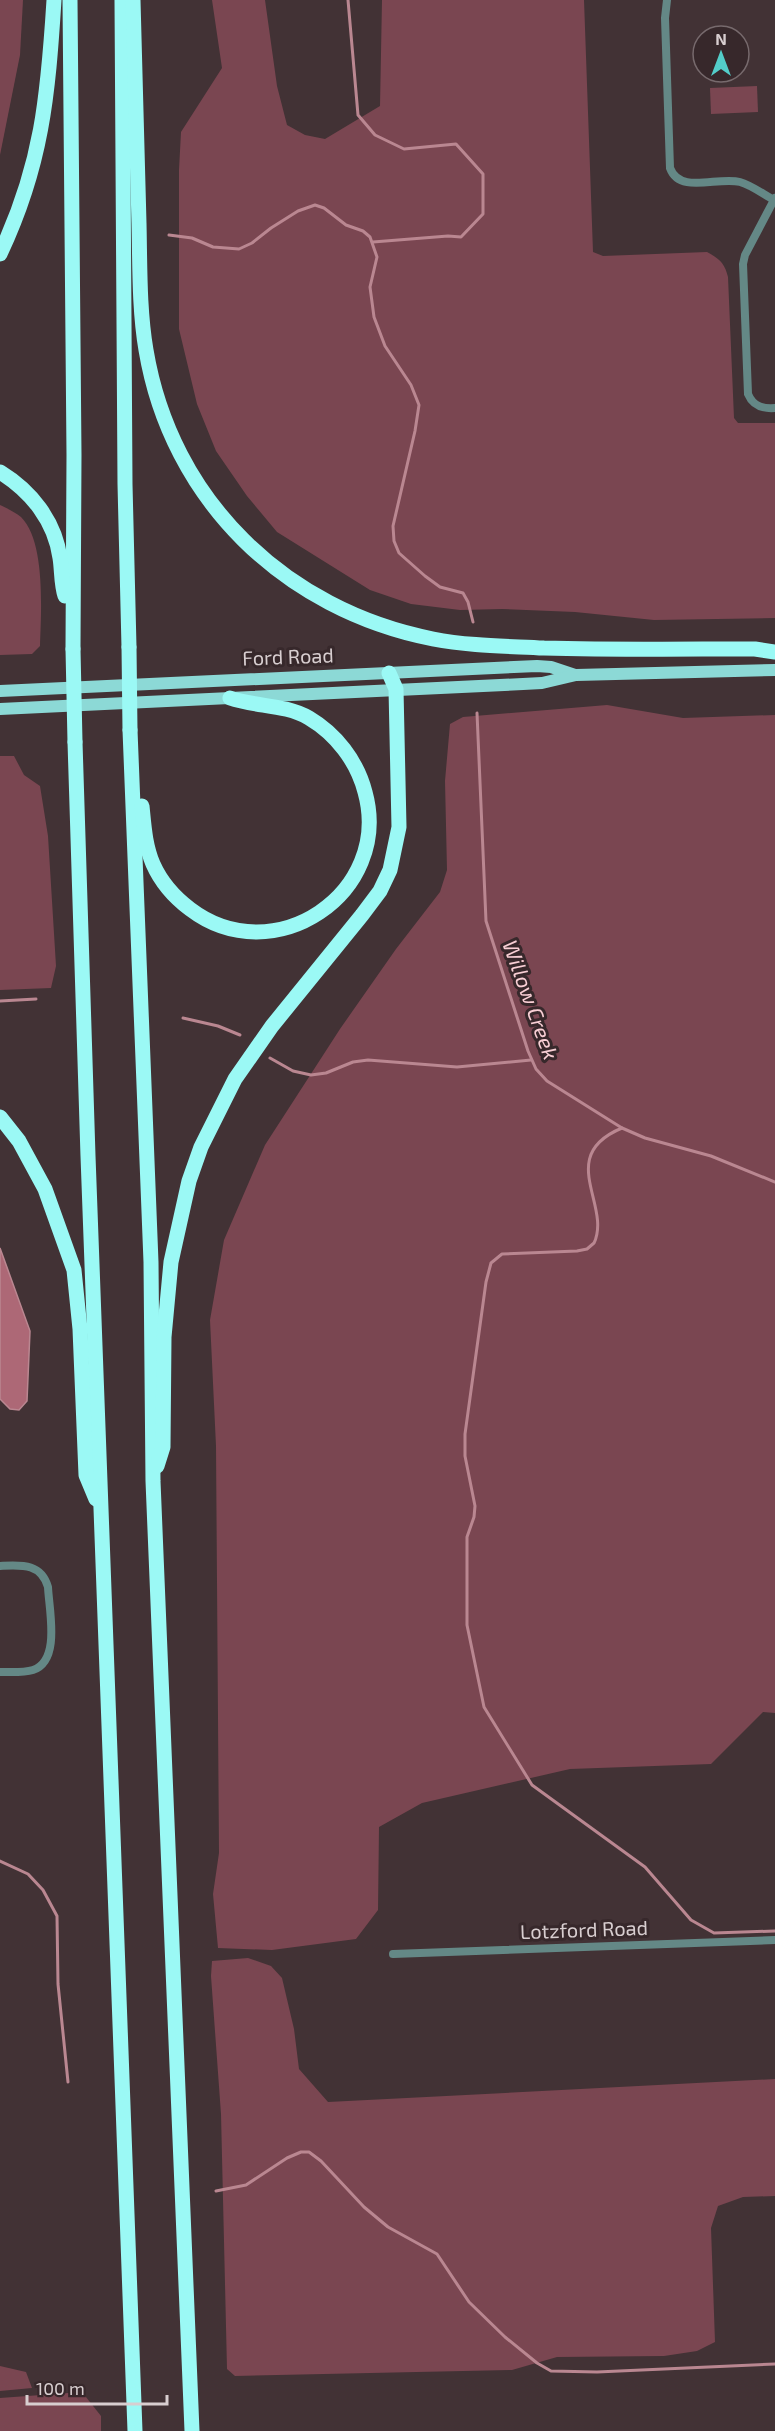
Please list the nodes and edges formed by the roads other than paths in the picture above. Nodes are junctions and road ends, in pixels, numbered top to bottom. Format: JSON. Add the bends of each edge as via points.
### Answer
{"nodes":[{"id":1,"x":54,"y":0,"type":"edge"},
{"id":2,"x":70,"y":0,"type":"edge"},
{"id":3,"x":122,"y":0,"type":"edge"},
{"id":4,"x":133,"y":0,"type":"edge"},
{"id":5,"x":667,"y":0,"type":"edge"},
{"id":6,"x":775,"y":199,"type":"edge"},
{"id":7,"x":0,"y":254,"type":"edge"},
{"id":8,"x":775,"y":408,"type":"edge"},
{"id":9,"x":0,"y":472,"type":"edge"},
{"id":10,"x":72,"y":618,"type":"junction"},
{"id":11,"x":775,"y":652,"type":"edge"},
{"id":12,"x":775,"y":670,"type":"edge"},
{"id":13,"x":389,"y":673,"type":"junction"},
{"id":14,"x":576,"y":675,"type":"junction"},
{"id":15,"x":396,"y":690,"type":"junction"},
{"id":16,"x":0,"y":691,"type":"edge"},
{"id":17,"x":230,"y":698,"type":"junction"},
{"id":18,"x":0,"y":709,"type":"edge"},
{"id":19,"x":131,"y":749,"type":"junction"},
{"id":20,"x":0,"y":1117,"type":"edge"},
{"id":21,"x":153,"y":1480,"type":"junction"},
{"id":22,"x":100,"y":1510,"type":"junction"},
{"id":23,"x":0,"y":1566,"type":"edge"},
{"id":24,"x":0,"y":1672,"type":"edge"},
{"id":25,"x":775,"y":1940,"type":"edge"},
{"id":26,"x":393,"y":1954,"type":"dead end"},
{"id":27,"x":135,"y":2431,"type":"edge"},
{"id":28,"x":192,"y":2431,"type":"edge"}],
"edges":[{"from":1,"to":7,"type":"highway","via":[[41,133],[27,191]]},
{"from":2,"to":10,"type":"highway"},
{"from":3,"to":19,"type":"highway","bridge":true},
{"from":4,"to":11,"type":"highway","via":[[140,253],[145,348],[151,378],[173,439],[202,492],[256,554],[282,574],[366,621],[434,640],[607,650]]},
{"from":5,"to":6,"type":"street","via":[[672,174],[684,183],[741,182]]},
{"from":6,"to":8,"type":"street","via":[[743,264],[748,394],[754,404]]},
{"from":9,"to":10,"type":"highway","via":[[32,498],[50,522]]},
{"from":10,"to":22,"type":"highway","bridge":true},
{"from":12,"to":14,"type":"main road","name":"Ford Road"},
{"from":13,"to":14,"type":"main road","name":"Ford Road","via":[[537,666]]},
{"from":13,"to":15,"type":"highway"},
{"from":13,"to":16,"type":"main road","name":"Ford Road"},
{"from":14,"to":15,"type":"main road","name":"Ford Road","via":[[542,683]]},
{"from":15,"to":17,"type":"main road","name":"Ford Road"},
{"from":15,"to":21,"type":"highway","via":[[399,827],[390,870],[380,891],[272,1026],[235,1079],[201,1147],[189,1181],[171,1262],[164,1337],[163,1447]]},
{"from":17,"to":18,"type":"main road","name":"Ford Road"},
{"from":17,"to":19,"type":"highway","via":[[284,708],[310,718],[349,754],[363,783],[369,815],[362,860],[345,890],[307,921],[275,931],[245,931],[210,922],[182,903],[161,879],[148,849],[140,769]]},
{"from":19,"to":21,"type":"highway","via":[[151,1262]]},
{"from":20,"to":22,"type":"highway","via":[[19,1141],[45,1189],[74,1270],[86,1475]]},
{"from":21,"to":28,"type":"highway"},
{"from":22,"to":27,"type":"highway"},
{"from":23,"to":24,"type":"street","via":[[25,1565],[36,1569],[46,1580],[51,1650],[34,1670]]},
{"from":25,"to":26,"type":"street","name":"Lotzford Road"}]}
